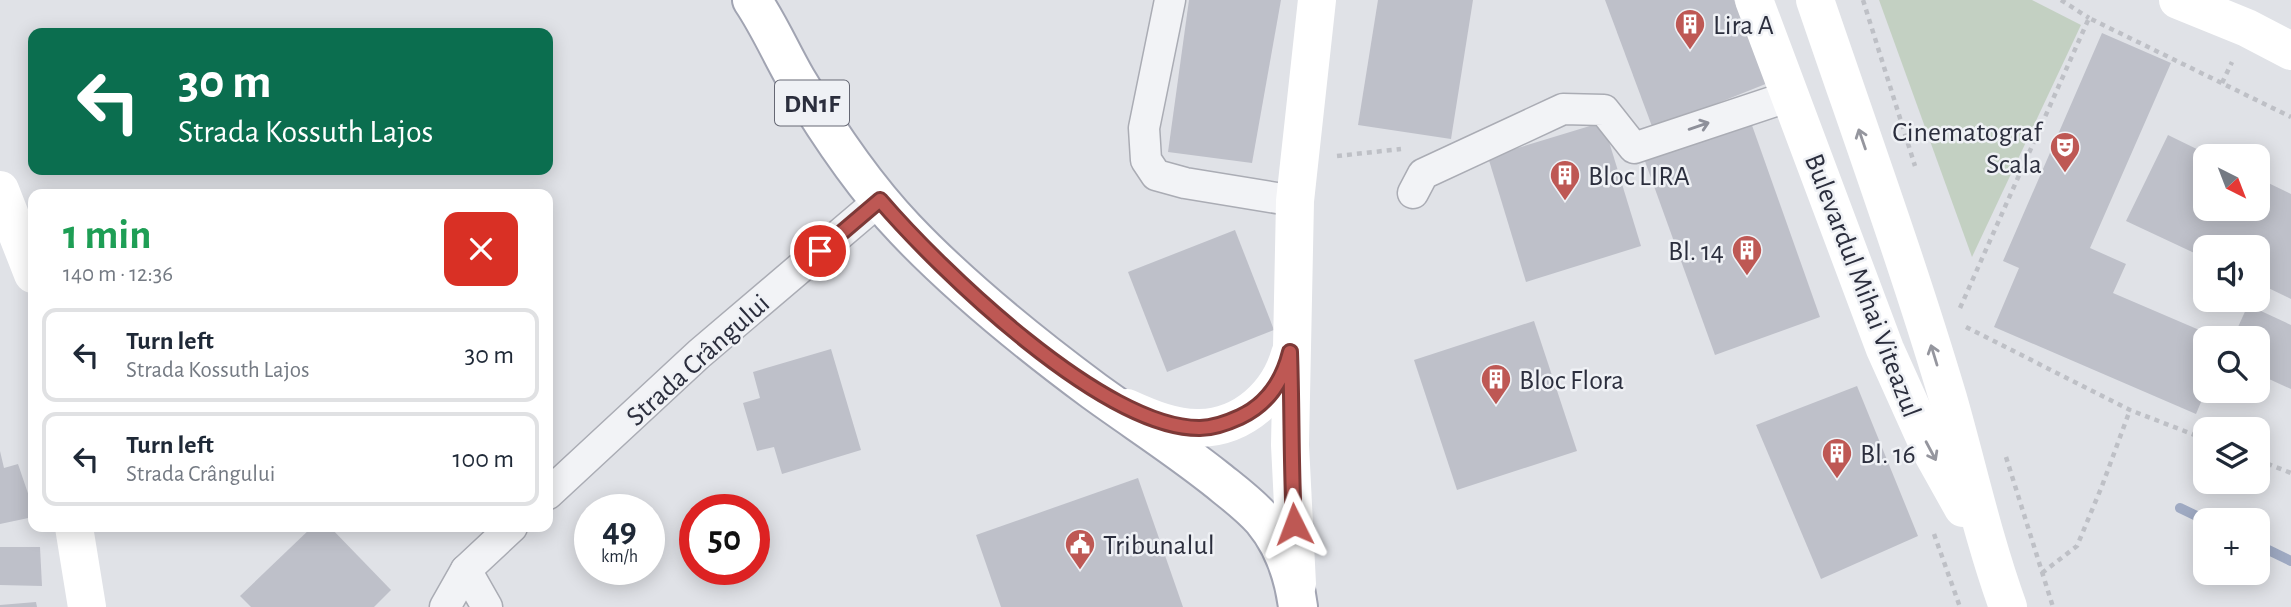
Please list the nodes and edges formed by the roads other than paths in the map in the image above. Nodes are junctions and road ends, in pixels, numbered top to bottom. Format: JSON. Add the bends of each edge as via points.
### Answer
{"nodes":[{"id":1,"x":752,"y":0,"type":"edge"},
{"id":2,"x":1170,"y":0,"type":"edge"},
{"id":3,"x":1317,"y":0,"type":"edge"},
{"id":4,"x":1754,"y":0,"type":"edge"},
{"id":5,"x":1815,"y":0,"type":"edge"},
{"id":6,"x":1828,"y":0,"type":"edge"},
{"id":7,"x":2178,"y":0,"type":"edge"},
{"id":8,"x":2237,"y":14,"type":"edge"},
{"id":9,"x":1831,"y":48,"type":"junction"},
{"id":10,"x":2291,"y":51,"type":"edge"},
{"id":11,"x":1790,"y":96,"type":"junction"},
{"id":12,"x":0,"y":190,"type":"edge"},
{"id":13,"x":1413,"y":193,"type":"dead end"},
{"id":14,"x":880,"y":200,"type":"junction"},
{"id":15,"x":1295,"y":201,"type":"junction"},
{"id":16,"x":28,"y":261,"type":"edge"},
{"id":17,"x":1290,"y":352,"type":"junction"},
{"id":18,"x":1094,"y":391,"type":"junction"},
{"id":19,"x":1290,"y":445,"type":"junction"},
{"id":20,"x":1195,"y":462,"type":"junction"},
{"id":21,"x":553,"y":489,"type":"edge"},
{"id":22,"x":75,"y":532,"type":"edge"},
{"id":23,"x":507,"y":532,"type":"edge"},
{"id":24,"x":1992,"y":563,"type":"junction"},
{"id":25,"x":466,"y":570,"type":"junction"},
{"id":26,"x":1298,"y":605,"type":"edge"},
{"id":27,"x":87,"y":607,"type":"edge"},
{"id":28,"x":445,"y":607,"type":"edge"},
{"id":29,"x":487,"y":607,"type":"edge"},
{"id":30,"x":2008,"y":607,"type":"edge"}],
"edges":[{"from":1,"to":14,"type":"main road","number":"DN1F","via":[[839,146]]},
{"from":2,"to":15,"type":"street","via":[[1144,128],[1146,160],[1156,175],[1185,183]]},
{"from":3,"to":15,"type":"main road"},
{"from":4,"to":11,"type":"main road","name":"Bulevardul Mihai Viteazul"},
{"from":5,"to":9,"type":"main road","name":"Bulevardul Mihai Viteazul"},
{"from":6,"to":9,"type":"main road"},
{"from":7,"to":8,"type":"main road"},
{"from":8,"to":10,"type":"main road"},
{"from":24,"to":9,"type":"main road","name":"Bulevardul Mihai Viteazul","one_way":true,"via":[[1922,315]]},
{"from":13,"to":11,"type":"street","one_way":true,"via":[[1423,174],[1563,109],[1604,110],[1634,148]]},
{"from":11,"to":24,"type":"main road","name":"Bulevardul Mihai Viteazul","one_way":true,"via":[[1908,403]]},
{"from":12,"to":16,"type":"main road"},
{"from":14,"to":18,"type":"main road","number":"DN1F","via":[[970,291]]},
{"from":14,"to":21,"type":"street","name":"Strada Crângului","via":[[699,354]]},
{"from":15,"to":17,"type":"main road"},
{"from":17,"to":18,"type":"main road","via":[[1286,370],[1265,401],[1225,424],[1200,428],[1158,421]]},
{"from":17,"to":19,"type":"main road"},
{"from":18,"to":20,"type":"main road","number":"DN1F"},
{"from":19,"to":20,"type":"main road","via":[[1284,471],[1264,490],[1237,488]]},
{"from":19,"to":26,"type":"main road"},
{"from":20,"to":26,"type":"main road","number":"DN1F","via":[[1262,519],[1284,554]]},
{"from":22,"to":27,"type":"main road"},
{"from":23,"to":25,"type":"street"},
{"from":24,"to":30,"type":"main road","name":"Bulevardul Mihai Viteazul"},
{"from":25,"to":28,"type":"street"},
{"from":25,"to":29,"type":"street"}]}
